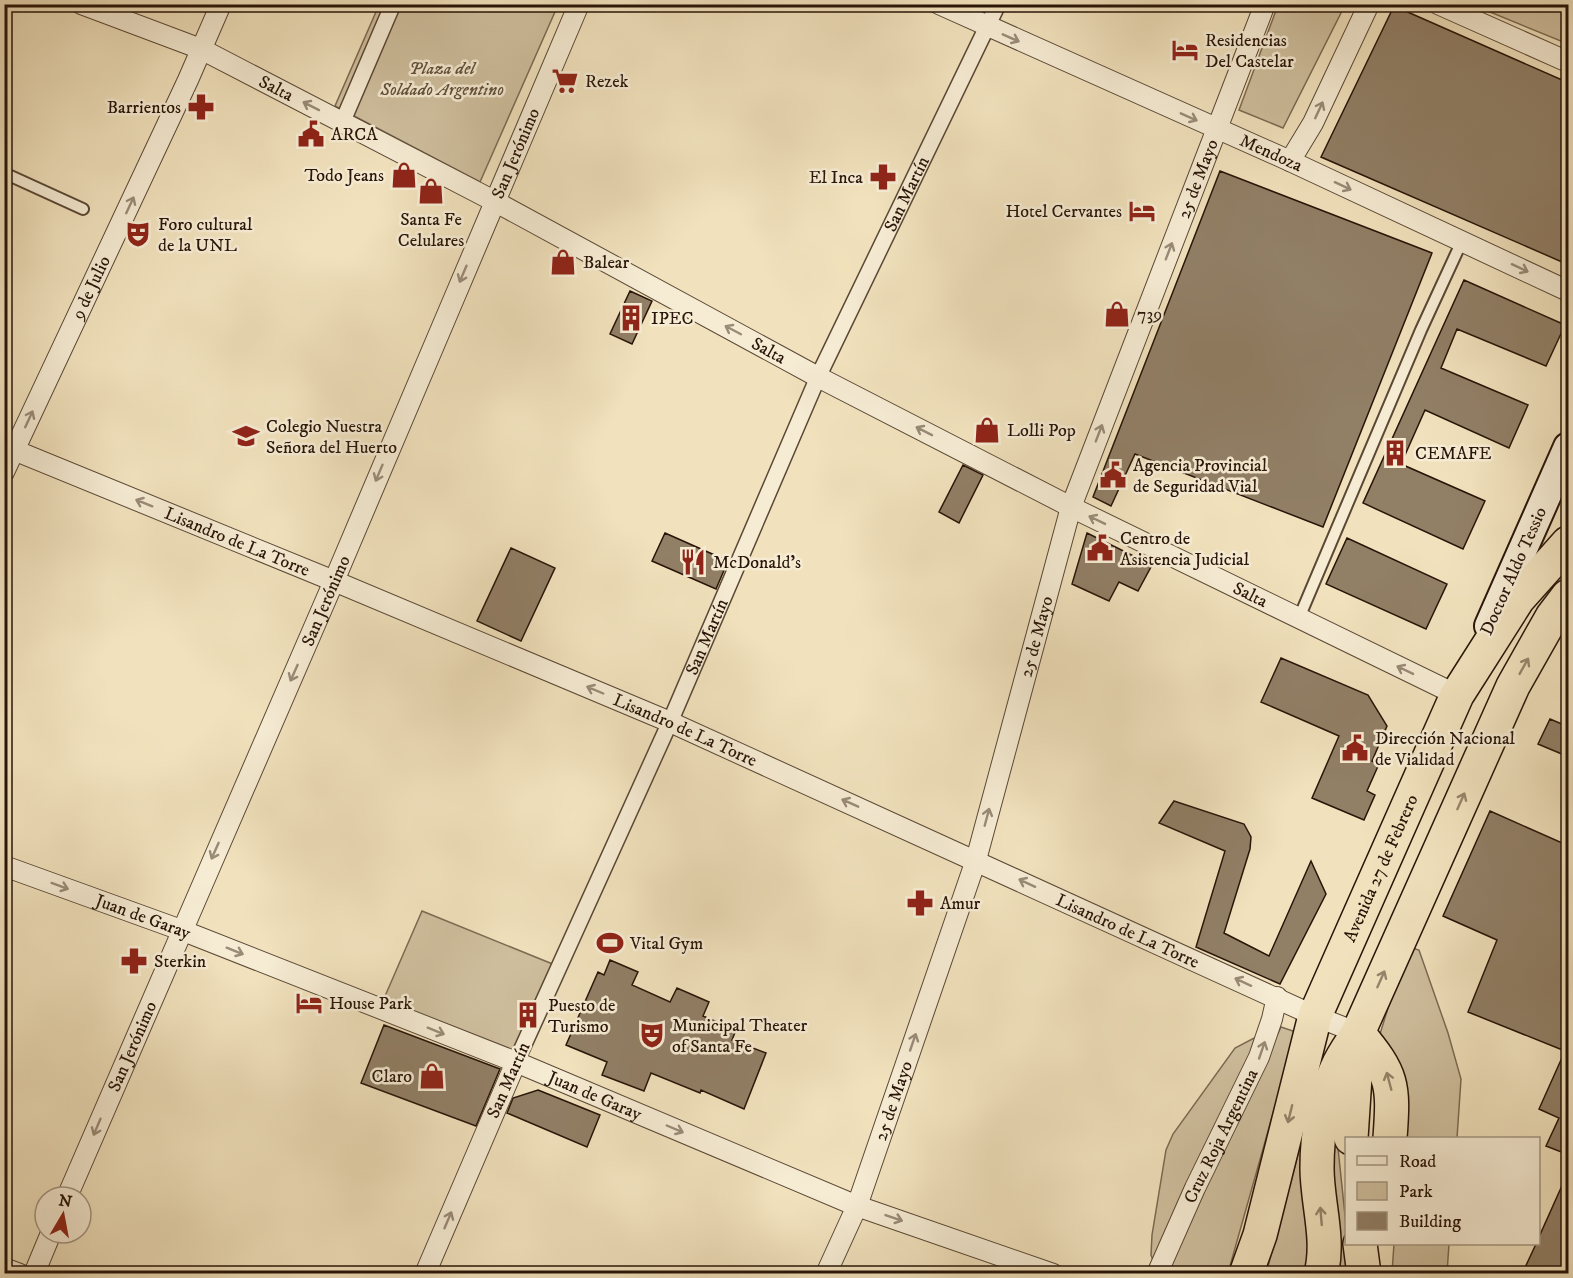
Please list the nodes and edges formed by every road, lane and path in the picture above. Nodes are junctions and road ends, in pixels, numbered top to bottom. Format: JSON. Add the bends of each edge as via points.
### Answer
{"nodes":[{"id":1,"x":81,"y":4,"type":"edge"},
{"id":2,"x":221,"y":4,"type":"edge"},
{"id":3,"x":393,"y":4,"type":"edge"},
{"id":4,"x":579,"y":4,"type":"edge"},
{"id":5,"x":939,"y":4,"type":"edge"},
{"id":6,"x":998,"y":4,"type":"edge"},
{"id":7,"x":1265,"y":4,"type":"edge"},
{"id":8,"x":1369,"y":4,"type":"edge"},
{"id":9,"x":1438,"y":4,"type":"edge"},
{"id":10,"x":986,"y":27,"type":"junction"},
{"id":11,"x":201,"y":49,"type":"junction"},
{"id":12,"x":1569,"y":62,"type":"edge"},
{"id":13,"x":342,"y":123,"type":"junction"},
{"id":14,"x":1216,"y":130,"type":"junction"},
{"id":15,"x":1290,"y":161,"type":"junction"},
{"id":16,"x":4,"y":173,"type":"edge"},
{"id":17,"x":494,"y":201,"type":"junction"},
{"id":18,"x":83,"y":209,"type":"dead end"},
{"id":19,"x":1462,"y":241,"type":"junction"},
{"id":20,"x":1569,"y":291,"type":"edge"},
{"id":21,"x":818,"y":377,"type":"junction"},
{"id":22,"x":1569,"y":447,"type":"edge"},
{"id":23,"x":9,"y":448,"type":"edge"},
{"id":24,"x":4,"y":472,"type":"edge"},
{"id":25,"x":1071,"y":507,"type":"junction"},
{"id":26,"x":1569,"y":543,"type":"edge"},
{"id":27,"x":334,"y":581,"type":"junction"},
{"id":28,"x":1569,"y":596,"type":"edge"},
{"id":29,"x":1569,"y":606,"type":"edge"},
{"id":30,"x":1299,"y":618,"type":"junction"},
{"id":31,"x":1545,"y":629,"type":"junction"},
{"id":32,"x":1457,"y":695,"type":"junction"},
{"id":33,"x":670,"y":722,"type":"junction"},
{"id":34,"x":976,"y":860,"type":"junction"},
{"id":35,"x":4,"y":866,"type":"edge"},
{"id":36,"x":181,"y":930,"type":"junction"},
{"id":37,"x":1277,"y":997,"type":"junction"},
{"id":38,"x":1315,"y":1016,"type":"junction"},
{"id":39,"x":1358,"y":1033,"type":"junction"},
{"id":40,"x":516,"y":1062,"type":"junction"},
{"id":41,"x":1351,"y":1137,"type":"edge"},
{"id":42,"x":1390,"y":1137,"type":"edge"},
{"id":43,"x":72,"y":1185,"type":"edge"},
{"id":44,"x":857,"y":1206,"type":"junction"},
{"id":45,"x":46,"y":1245,"type":"edge"},
{"id":46,"x":1360,"y":1245,"type":"edge"},
{"id":47,"x":1380,"y":1245,"type":"edge"},
{"id":48,"x":4,"y":1268,"type":"edge"},
{"id":49,"x":20,"y":1274,"type":"edge"},
{"id":50,"x":34,"y":1274,"type":"edge"},
{"id":51,"x":425,"y":1274,"type":"edge"},
{"id":52,"x":826,"y":1274,"type":"edge"},
{"id":53,"x":1053,"y":1274,"type":"edge"},
{"id":54,"x":1157,"y":1274,"type":"edge"},
{"id":55,"x":1246,"y":1274,"type":"edge"},
{"id":56,"x":1321,"y":1274,"type":"edge"},
{"id":57,"x":1364,"y":1274,"type":"edge"},
{"id":58,"x":1376,"y":1274,"type":"edge"}],
"edges":[{"from":1,"to":11,"type":"street","name":"Salta"},
{"from":2,"to":11,"type":"street","name":"9 de Julio"},
{"from":3,"to":13,"type":"street"},
{"from":4,"to":17,"type":"street","name":"San Jerónimo"},
{"from":5,"to":10,"type":"street","name":"Mendoza"},
{"from":6,"to":10,"type":"street","name":"San Martín"},
{"from":7,"to":14,"type":"street","name":"25 de Mayo"},
{"from":15,"to":8,"type":"street","one_way":true,"via":[[1313,123]]},
{"from":9,"to":12,"type":"street"},
{"from":10,"to":14,"type":"street","name":"Mendoza","one_way":true},
{"from":10,"to":21,"type":"street","name":"San Martín"},
{"from":13,"to":11,"type":"street","name":"Salta","one_way":true},
{"from":23,"to":11,"type":"street","name":"9 de Julio","one_way":true},
{"from":13,"to":17,"type":"street","name":"Salta"},
{"from":14,"to":15,"type":"street","name":"Mendoza"},
{"from":25,"to":14,"type":"street","name":"25 de Mayo","one_way":true},
{"from":15,"to":19,"type":"street","name":"Mendoza","one_way":true},
{"from":16,"to":18,"type":"lane"},
{"from":21,"to":17,"type":"street","name":"Salta","one_way":true},
{"from":17,"to":27,"type":"street","name":"San Jerónimo","one_way":true},
{"from":19,"to":20,"type":"street","name":"Mendoza","one_way":true},
{"from":19,"to":30,"type":"lane"},
{"from":25,"to":21,"type":"street","name":"Salta","one_way":true},
{"from":21,"to":33,"type":"street","name":"San Martín"},
{"from":22,"to":32,"type":"main road","name":"Doctor Aldo Tessio"},
{"from":23,"to":24,"type":"street","name":"9 de Julio"},
{"from":27,"to":23,"type":"street","name":"Lisandro de La Torre","one_way":true},
{"from":30,"to":25,"type":"street","name":"Salta","one_way":true},
{"from":34,"to":25,"type":"street","name":"25 de Mayo","one_way":true},
{"from":26,"to":32,"type":"highway","name":"Avenida 27 de Febrero","via":[[1518,600]]},
{"from":33,"to":27,"type":"street","name":"Lisandro de La Torre","one_way":true},
{"from":27,"to":36,"type":"street","name":"San Jerónimo","one_way":true},
{"from":28,"to":31,"type":"highway"},
{"from":29,"to":31,"type":"main road"},
{"from":32,"to":30,"type":"street","name":"Salta","one_way":true},
{"from":39,"to":31,"type":"highway","one_way":true,"via":[[1504,704]]},
{"from":32,"to":38,"type":"highway","name":"Avenida 27 de Febrero"},
{"from":34,"to":33,"type":"street","name":"Lisandro de La Torre","one_way":true},
{"from":33,"to":40,"type":"street","name":"San Martín"},
{"from":37,"to":34,"type":"street","name":"Lisandro de La Torre","one_way":true},
{"from":44,"to":34,"type":"street","name":"25 de Mayo","one_way":true},
{"from":35,"to":36,"type":"street","name":"Juan de Garay","one_way":true},
{"from":36,"to":40,"type":"street","name":"Juan de Garay","one_way":true},
{"from":36,"to":43,"type":"street","name":"San Jerónimo","one_way":true},
{"from":37,"to":38,"type":"street","name":"Lisandro de La Torre"},
{"from":54,"to":37,"type":"street","name":"Cruz Roja Argentina","one_way":true,"via":[[1260,1057]]},
{"from":38,"to":39,"type":"street","name":"Lisandro de La Torre"},
{"from":38,"to":55,"type":"highway","name":"Avenida 27 de Febrero","one_way":true,"via":[[1260,1235]]},
{"from":39,"to":41,"type":"highway"},
{"from":42,"to":39,"type":"highway","one_way":true,"via":[[1393,1102],[1387,1072]]},
{"from":56,"to":39,"type":"highway","one_way":true,"via":[[1324,1248],[1317,1168],[1321,1129],[1330,1085]]},
{"from":40,"to":44,"type":"street","name":"Juan de Garay","one_way":true},
{"from":51,"to":40,"type":"street","name":"San Martín","one_way":true},
{"from":44,"to":52,"type":"street","name":"25 de Mayo"},
{"from":44,"to":53,"type":"street","name":"Juan de Garay","one_way":true},
{"from":45,"to":50,"type":"street"},
{"from":46,"to":57,"type":"highway"},
{"from":47,"to":58,"type":"highway"},
{"from":48,"to":49,"type":"street"}]}
